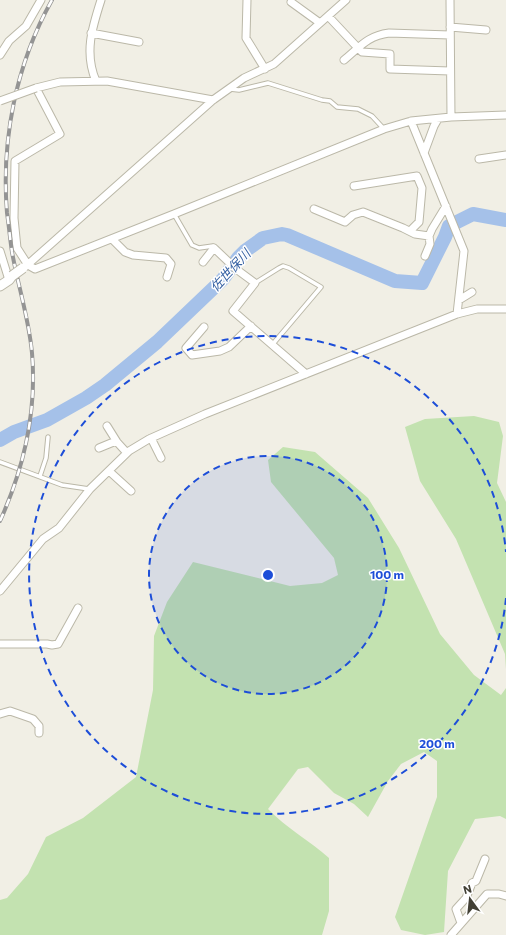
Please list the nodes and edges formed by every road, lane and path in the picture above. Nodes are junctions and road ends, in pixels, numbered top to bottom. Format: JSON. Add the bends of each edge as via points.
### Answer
{"nodes":[{"id":1,"x":42,"y":0,"type":"edge"},
{"id":2,"x":101,"y":0,"type":"edge"},
{"id":3,"x":247,"y":0,"type":"edge"},
{"id":4,"x":346,"y":0,"type":"edge"},
{"id":5,"x":450,"y":0,"type":"edge"},
{"id":6,"x":291,"y":2,"type":"dead end"},
{"id":7,"x":328,"y":16,"type":"junction"},
{"id":8,"x":320,"y":23,"type":"junction"},
{"id":9,"x":486,"y":30,"type":"dead end"},
{"id":10,"x":450,"y":31,"type":"junction"},
{"id":11,"x":91,"y":33,"type":"junction"},
{"id":12,"x":139,"y":42,"type":"dead end"},
{"id":13,"x":358,"y":48,"type":"junction"},
{"id":14,"x":0,"y":55,"type":"edge"},
{"id":15,"x":344,"y":60,"type":"dead end"},
{"id":16,"x":265,"y":69,"type":"junction"},
{"id":17,"x":450,"y":71,"type":"junction"},
{"id":18,"x":96,"y":81,"type":"junction"},
{"id":19,"x":36,"y":88,"type":"junction"},
{"id":20,"x":228,"y":88,"type":"junction"},
{"id":21,"x":213,"y":100,"type":"junction"},
{"id":22,"x":0,"y":101,"type":"edge"},
{"id":23,"x":506,"y":115,"type":"edge"},
{"id":24,"x":451,"y":117,"type":"junction"},
{"id":25,"x":438,"y":119,"type":"junction"},
{"id":26,"x":411,"y":121,"type":"junction"},
{"id":27,"x":384,"y":129,"type":"junction"},
{"id":28,"x":424,"y":153,"type":"junction"},
{"id":29,"x":506,"y":155,"type":"edge"},
{"id":30,"x":479,"y":159,"type":"dead end"},
{"id":31,"x":354,"y":186,"type":"dead end"},
{"id":32,"x":446,"y":206,"type":"junction"},
{"id":33,"x":314,"y":209,"type":"dead end"},
{"id":34,"x":174,"y":214,"type":"junction"},
{"id":35,"x":410,"y":231,"type":"junction"},
{"id":36,"x":429,"y":236,"type":"junction"},
{"id":37,"x":112,"y":239,"type":"junction"},
{"id":38,"x":214,"y":248,"type":"junction"},
{"id":39,"x":0,"y":251,"type":"edge"},
{"id":40,"x":425,"y":256,"type":"dead end"},
{"id":41,"x":203,"y":262,"type":"dead end"},
{"id":42,"x":26,"y":266,"type":"junction"},
{"id":43,"x":167,"y":277,"type":"dead end"},
{"id":44,"x":11,"y":278,"type":"junction"},
{"id":45,"x":255,"y":283,"type":"junction"},
{"id":46,"x":0,"y":286,"type":"edge"},
{"id":47,"x":472,"y":292,"type":"dead end"},
{"id":48,"x":458,"y":300,"type":"junction"},
{"id":49,"x":506,"y":309,"type":"edge"},
{"id":50,"x":457,"y":314,"type":"junction"},
{"id":51,"x":250,"y":326,"type":"junction"},
{"id":52,"x":204,"y":327,"type":"dead end"},
{"id":53,"x":272,"y":345,"type":"junction"},
{"id":54,"x":306,"y":374,"type":"junction"},
{"id":55,"x":106,"y":426,"type":"dead end"},
{"id":56,"x":48,"y":437,"type":"dead end"},
{"id":57,"x":151,"y":438,"type":"junction"},
{"id":58,"x":116,"y":441,"type":"junction"},
{"id":59,"x":99,"y":448,"type":"dead end"},
{"id":60,"x":127,"y":453,"type":"junction"},
{"id":61,"x":161,"y":458,"type":"dead end"},
{"id":62,"x":0,"y":462,"type":"edge"},
{"id":63,"x":109,"y":470,"type":"junction"},
{"id":64,"x":40,"y":476,"type":"junction"},
{"id":65,"x":131,"y":487,"type":"dead end"},
{"id":66,"x":90,"y":489,"type":"junction"},
{"id":67,"x":0,"y":592,"type":"edge"},
{"id":68,"x":74,"y":610,"type":"dead end"},
{"id":69,"x":0,"y":644,"type":"edge"},
{"id":70,"x":0,"y":714,"type":"edge"},
{"id":71,"x":39,"y":733,"type":"dead end"},
{"id":72,"x":485,"y":859,"type":"dead end"},
{"id":73,"x":506,"y":896,"type":"edge"},
{"id":74,"x":461,"y":923,"type":"junction"},
{"id":75,"x":451,"y":935,"type":"edge"}],
"edges":[{"from":1,"to":14,"type":"street","via":[[26,26]]},
{"from":2,"to":11,"type":"street"},
{"from":3,"to":16,"type":"street","via":[[246,38]]},
{"from":4,"to":7,"type":"street"},
{"from":5,"to":10,"type":"street"},
{"from":6,"to":8,"type":"street"},
{"from":7,"to":8,"type":"street"},
{"from":7,"to":13,"type":"street"},
{"from":8,"to":16,"type":"street"},
{"from":9,"to":10,"type":"street"},
{"from":10,"to":13,"type":"street","via":[[379,34]]},
{"from":10,"to":17,"type":"street"},
{"from":11,"to":12,"type":"street"},
{"from":11,"to":18,"type":"street","via":[[90,61]]},
{"from":13,"to":15,"type":"street"},
{"from":13,"to":17,"type":"street","via":[[362,52],[390,54],[390,69]]},
{"from":16,"to":20,"type":"street"},
{"from":17,"to":24,"type":"street"},
{"from":18,"to":19,"type":"street","via":[[60,82]]},
{"from":18,"to":21,"type":"street","via":[[133,84]]},
{"from":19,"to":22,"type":"street","bridge":true},
{"from":19,"to":42,"type":"street","via":[[60,134],[15,161],[14,218],[18,248]]},
{"from":20,"to":21,"type":"street"},
{"from":20,"to":27,"type":"lane","via":[[239,90],[268,83],[330,101],[337,107],[358,109],[372,116]]},
{"from":21,"to":42,"type":"street"},
{"from":23,"to":24,"type":"street"},
{"from":24,"to":25,"type":"street"},
{"from":25,"to":26,"type":"street"},
{"from":25,"to":28,"type":"street"},
{"from":26,"to":27,"type":"street"},
{"from":26,"to":28,"type":"street"},
{"from":27,"to":34,"type":"street"},
{"from":28,"to":32,"type":"street"},
{"from":29,"to":30,"type":"street"},
{"from":31,"to":35,"type":"street","via":[[417,176],[422,188],[419,222]]},
{"from":32,"to":36,"type":"street"},
{"from":32,"to":48,"type":"street","via":[[464,251]]},
{"from":33,"to":35,"type":"street","via":[[345,222],[362,212]]},
{"from":34,"to":37,"type":"street"},
{"from":34,"to":38,"type":"lane","via":[[192,245]]},
{"from":35,"to":36,"type":"street"},
{"from":36,"to":40,"type":"street","via":[[430,244]]},
{"from":37,"to":42,"type":"street","via":[[35,269]]},
{"from":37,"to":43,"type":"street","via":[[125,252],[133,255],[166,258],[171,264]]},
{"from":38,"to":41,"type":"street"},
{"from":38,"to":45,"type":"street"},
{"from":39,"to":44,"type":"street"},
{"from":42,"to":44,"type":"street","bridge":true},
{"from":44,"to":46,"type":"street"},
{"from":45,"to":51,"type":"street","via":[[233,311]]},
{"from":45,"to":53,"type":"lane","via":[[283,266],[321,287]]},
{"from":47,"to":48,"type":"street"},
{"from":48,"to":50,"type":"street"},
{"from":49,"to":50,"type":"street","via":[[477,309]]},
{"from":50,"to":54,"type":"street"},
{"from":51,"to":52,"type":"street","via":[[229,347],[192,355],[186,348]]},
{"from":51,"to":53,"type":"street"},
{"from":53,"to":54,"type":"street"},
{"from":54,"to":57,"type":"street"},
{"from":55,"to":58,"type":"street"},
{"from":56,"to":64,"type":"lane","via":[[46,458]]},
{"from":57,"to":60,"type":"street"},
{"from":57,"to":61,"type":"street"},
{"from":58,"to":59,"type":"street"},
{"from":58,"to":60,"type":"street"},
{"from":60,"to":63,"type":"street"},
{"from":62,"to":64,"type":"lane"},
{"from":63,"to":65,"type":"street"},
{"from":63,"to":66,"type":"street"},
{"from":64,"to":66,"type":"lane","via":[[62,485]]},
{"from":66,"to":67,"type":"street","via":[[59,528],[44,538]]},
{"from":68,"to":69,"type":"street","via":[[58,644]]},
{"from":70,"to":71,"type":"street","via":[[10,711],[33,719],[39,726]]},
{"from":72,"to":74,"type":"street","via":[[476,881],[472,883],[466,898],[456,909]]},
{"from":73,"to":74,"type":"street","via":[[487,894]]},
{"from":74,"to":75,"type":"street"}]}
